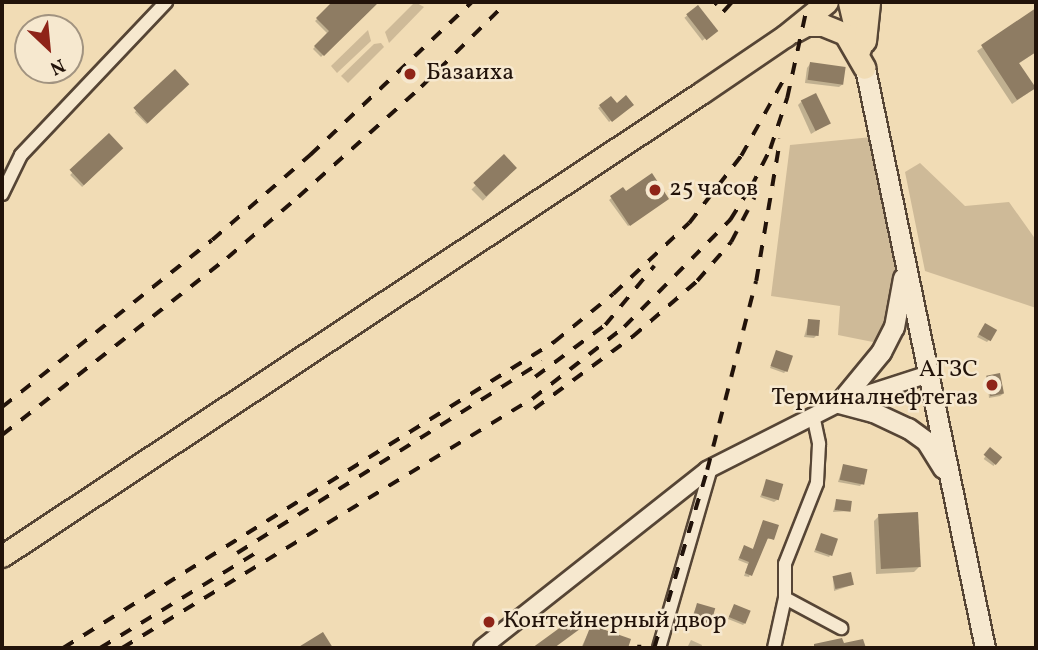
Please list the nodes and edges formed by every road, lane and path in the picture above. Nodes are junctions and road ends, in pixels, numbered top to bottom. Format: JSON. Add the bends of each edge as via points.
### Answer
{"nodes":[{"id":1,"x":166,"y":2,"type":"edge"},
{"id":2,"x":827,"y":2,"type":"edge"},
{"id":3,"x":849,"y":2,"type":"edge"},
{"id":4,"x":869,"y":2,"type":"edge"},
{"id":5,"x":785,"y":36,"type":"junction"},
{"id":6,"x":865,"y":68,"type":"junction"},
{"id":7,"x":2,"y":194,"type":"edge"},
{"id":8,"x":905,"y":256,"type":"junction"},
{"id":9,"x":929,"y":374,"type":"junction"},
{"id":10,"x":839,"y":403,"type":"junction"},
{"id":11,"x":813,"y":415,"type":"junction"},
{"id":12,"x":711,"y":468,"type":"junction"},
{"id":13,"x":951,"y":485,"type":"junction"},
{"id":14,"x":2,"y":556,"type":"edge"},
{"id":15,"x":785,"y":598,"type":"junction"},
{"id":16,"x":841,"y":628,"type":"dead end"},
{"id":17,"x":482,"y":648,"type":"edge"},
{"id":18,"x":659,"y":648,"type":"edge"},
{"id":19,"x":774,"y":648,"type":"edge"},
{"id":20,"x":985,"y":648,"type":"edge"}],
"edges":[{"from":1,"to":7,"type":"street","via":[[21,155]]},
{"from":2,"to":5,"type":"highway"},
{"from":3,"to":6,"type":"highway"},
{"from":4,"to":6,"type":"highway"},
{"from":5,"to":6,"type":"highway","via":[[806,25],[823,25],[845,34]]},
{"from":5,"to":14,"type":"highway"},
{"from":6,"to":8,"type":"main road"},
{"from":8,"to":9,"type":"main road"},
{"from":8,"to":10,"type":"main road","via":[[894,327],[873,366]]},
{"from":9,"to":10,"type":"street"},
{"from":9,"to":13,"type":"main road"},
{"from":10,"to":11,"type":"street"},
{"from":10,"to":13,"type":"main road","via":[[873,412],[926,441]]},
{"from":11,"to":12,"type":"street"},
{"from":11,"to":15,"type":"street","via":[[819,444],[817,483],[785,564]]},
{"from":12,"to":17,"type":"street"},
{"from":12,"to":18,"type":"street"},
{"from":13,"to":20,"type":"main road"},
{"from":15,"to":16,"type":"street"},
{"from":15,"to":19,"type":"street"}]}
